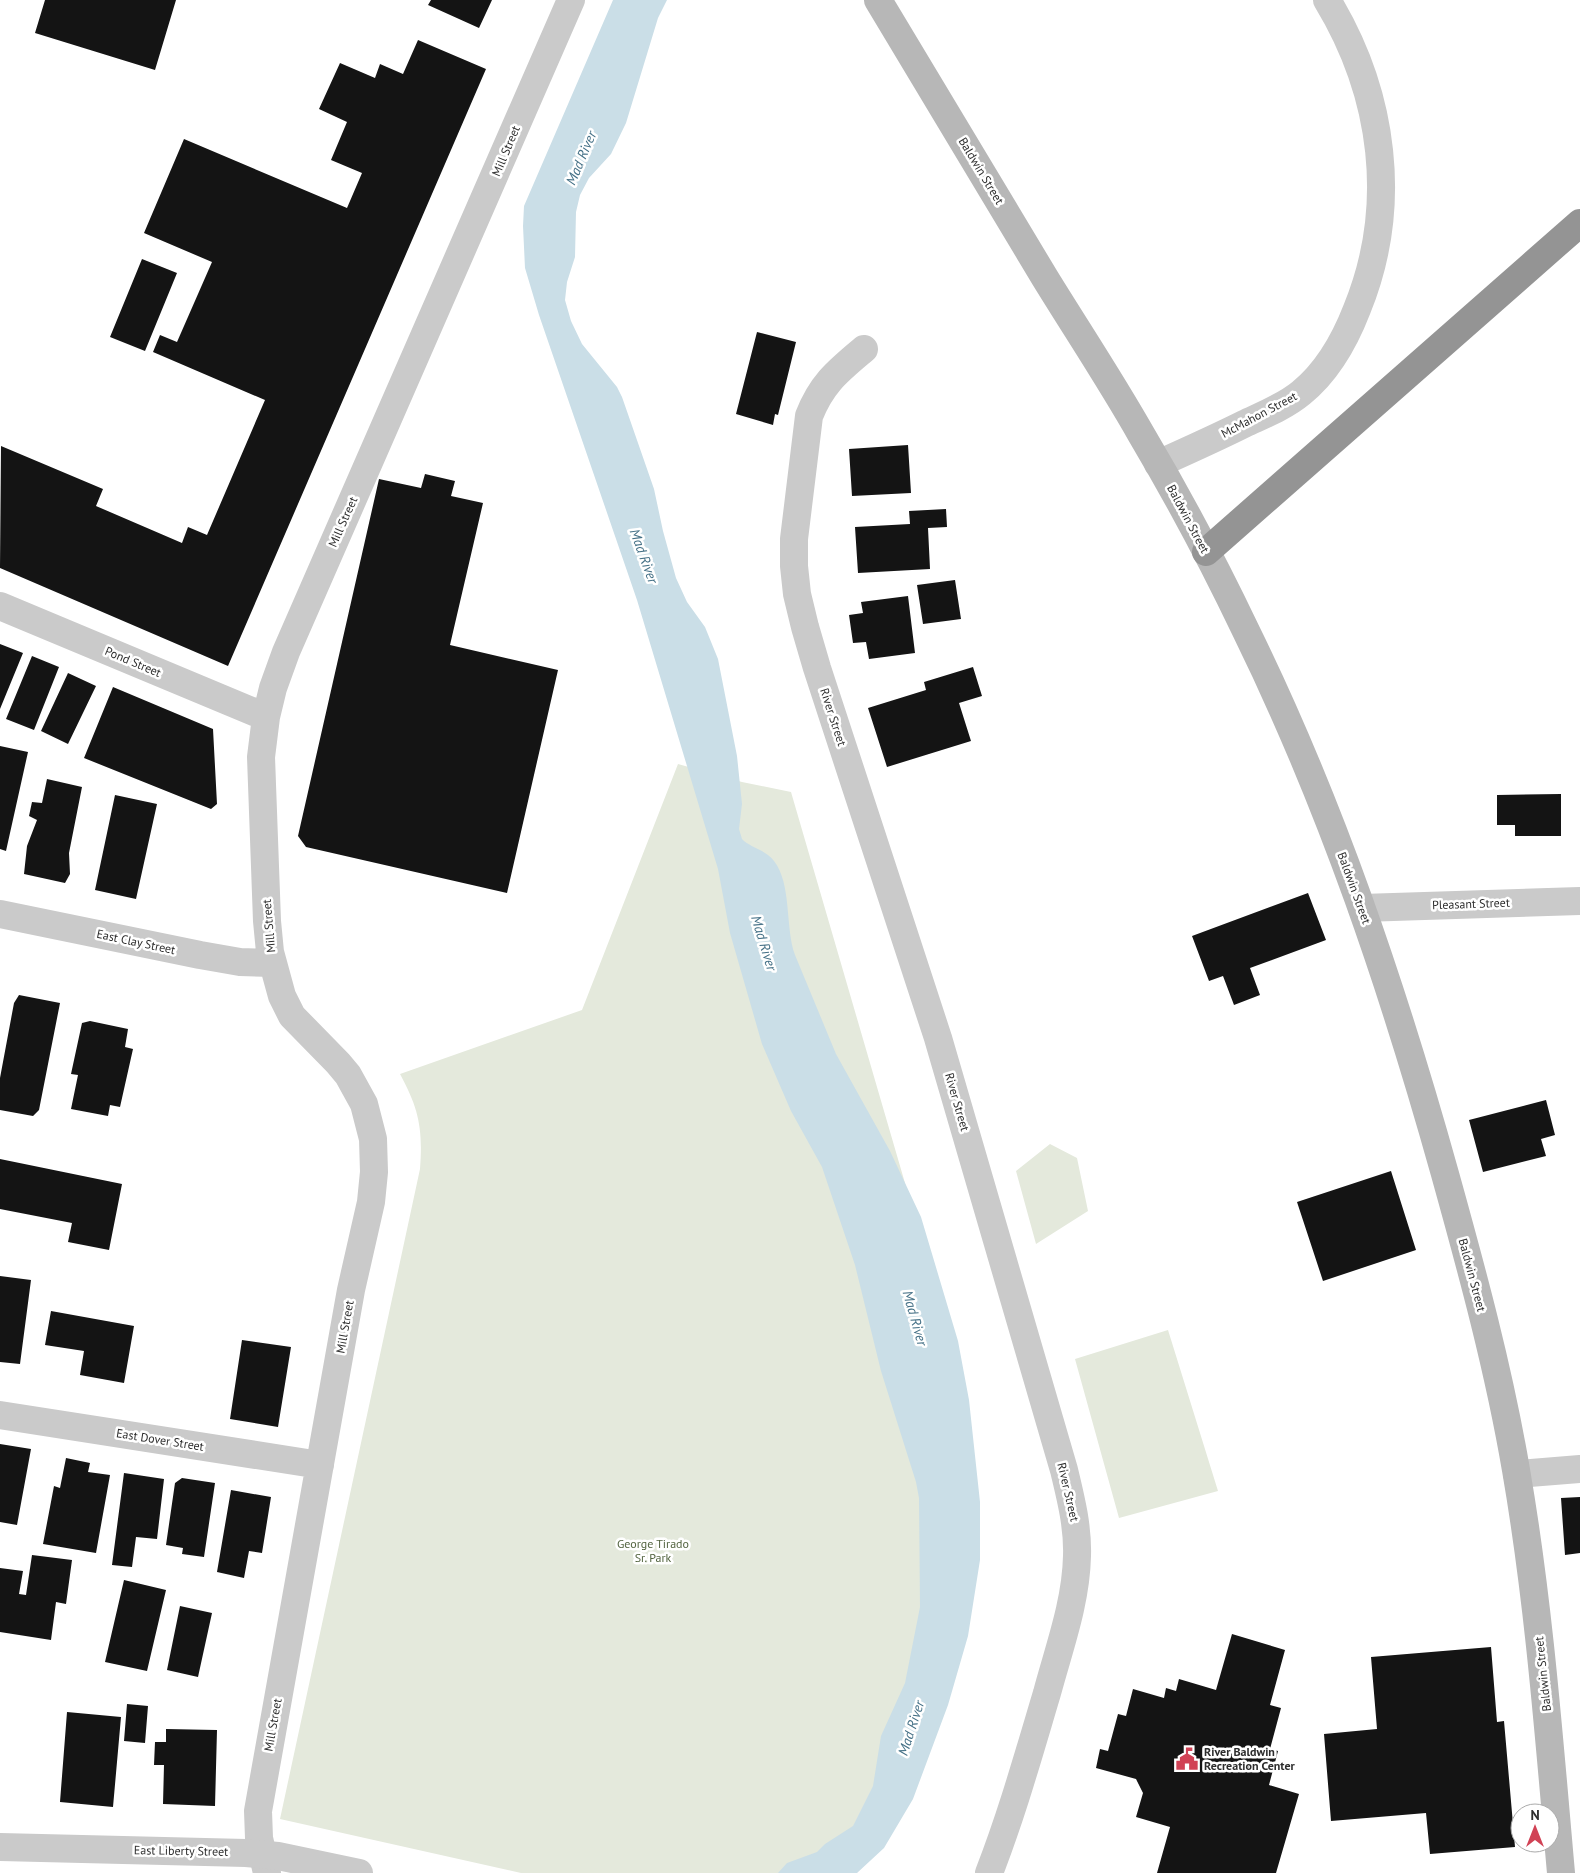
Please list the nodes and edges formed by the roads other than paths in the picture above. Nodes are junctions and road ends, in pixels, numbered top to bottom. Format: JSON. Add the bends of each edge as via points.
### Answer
{"nodes":[{"id":1,"x":571,"y":0,"type":"edge"},
{"id":2,"x":878,"y":0,"type":"edge"},
{"id":3,"x":1327,"y":0,"type":"edge"},
{"id":4,"x":1580,"y":223,"type":"edge"},
{"id":5,"x":864,"y":349,"type":"dead end"},
{"id":6,"x":1158,"y":464,"type":"junction"},
{"id":7,"x":1206,"y":552,"type":"junction"},
{"id":8,"x":0,"y":606,"type":"edge"},
{"id":9,"x":266,"y":717,"type":"junction"},
{"id":10,"x":1580,"y":901,"type":"edge"},
{"id":11,"x":1362,"y":908,"type":"junction"},
{"id":12,"x":0,"y":914,"type":"edge"},
{"id":13,"x":273,"y":963,"type":"junction"},
{"id":14,"x":0,"y":1415,"type":"edge"},
{"id":15,"x":320,"y":1465,"type":"junction"},
{"id":16,"x":1580,"y":1469,"type":"edge"},
{"id":17,"x":1517,"y":1474,"type":"junction"},
{"id":18,"x":0,"y":1847,"type":"edge"},
{"id":19,"x":265,"y":1864,"type":"edge"},
{"id":20,"x":359,"y":1873,"type":"edge"},
{"id":21,"x":989,"y":1873,"type":"edge"},
{"id":22,"x":1561,"y":1873,"type":"edge"}],
"edges":[{"from":1,"to":9,"type":"street","name":"Mill Street","via":[[286,652]]},
{"from":2,"to":6,"type":"main road","name":"Baldwin Street"},
{"from":3,"to":6,"type":"street","name":"McMahon Street","via":[[1352,48],[1373,113],[1378,144],[1382,205],[1374,259],[1364,291],[1339,347],[1300,394]]},
{"from":4,"to":7,"type":"highway"},
{"from":5,"to":21,"type":"street","name":"River Street","via":[[826,383],[810,416],[794,540],[798,594],[817,668],[938,1038],[1064,1470],[1076,1533],[1076,1577],[1066,1623],[1032,1742]]},
{"from":6,"to":7,"type":"main road","name":"Baldwin Street"},
{"from":7,"to":11,"type":"main road","name":"Baldwin Street","via":[[1298,744]]},
{"from":8,"to":9,"type":"street","name":"Pond Street"},
{"from":9,"to":13,"type":"street","name":"Mill Street","via":[[261,757],[262,794],[267,921]]},
{"from":10,"to":11,"type":"street","name":"Pleasant Street"},
{"from":11,"to":17,"type":"main road","name":"Baldwin Street","via":[[1425,1103],[1457,1216],[1505,1410]]},
{"from":12,"to":13,"type":"street","name":"East Clay Street","via":[[200,956]]},
{"from":13,"to":15,"type":"street","name":"Mill Street","via":[[282,996],[292,1016],[338,1063],[357,1090],[373,1139],[371,1202],[351,1290]]},
{"from":14,"to":15,"type":"street","name":"East Dover Street"},
{"from":15,"to":19,"type":"street","name":"Mill Street","via":[[258,1811],[259,1838]]},
{"from":16,"to":17,"type":"street"},
{"from":17,"to":22,"type":"main road","name":"Baldwin Street","via":[[1539,1641]]},
{"from":18,"to":19,"type":"street","name":"East Liberty Street","via":[[191,1851]]},
{"from":19,"to":20,"type":"street","name":"East Liberty Street"}]}
